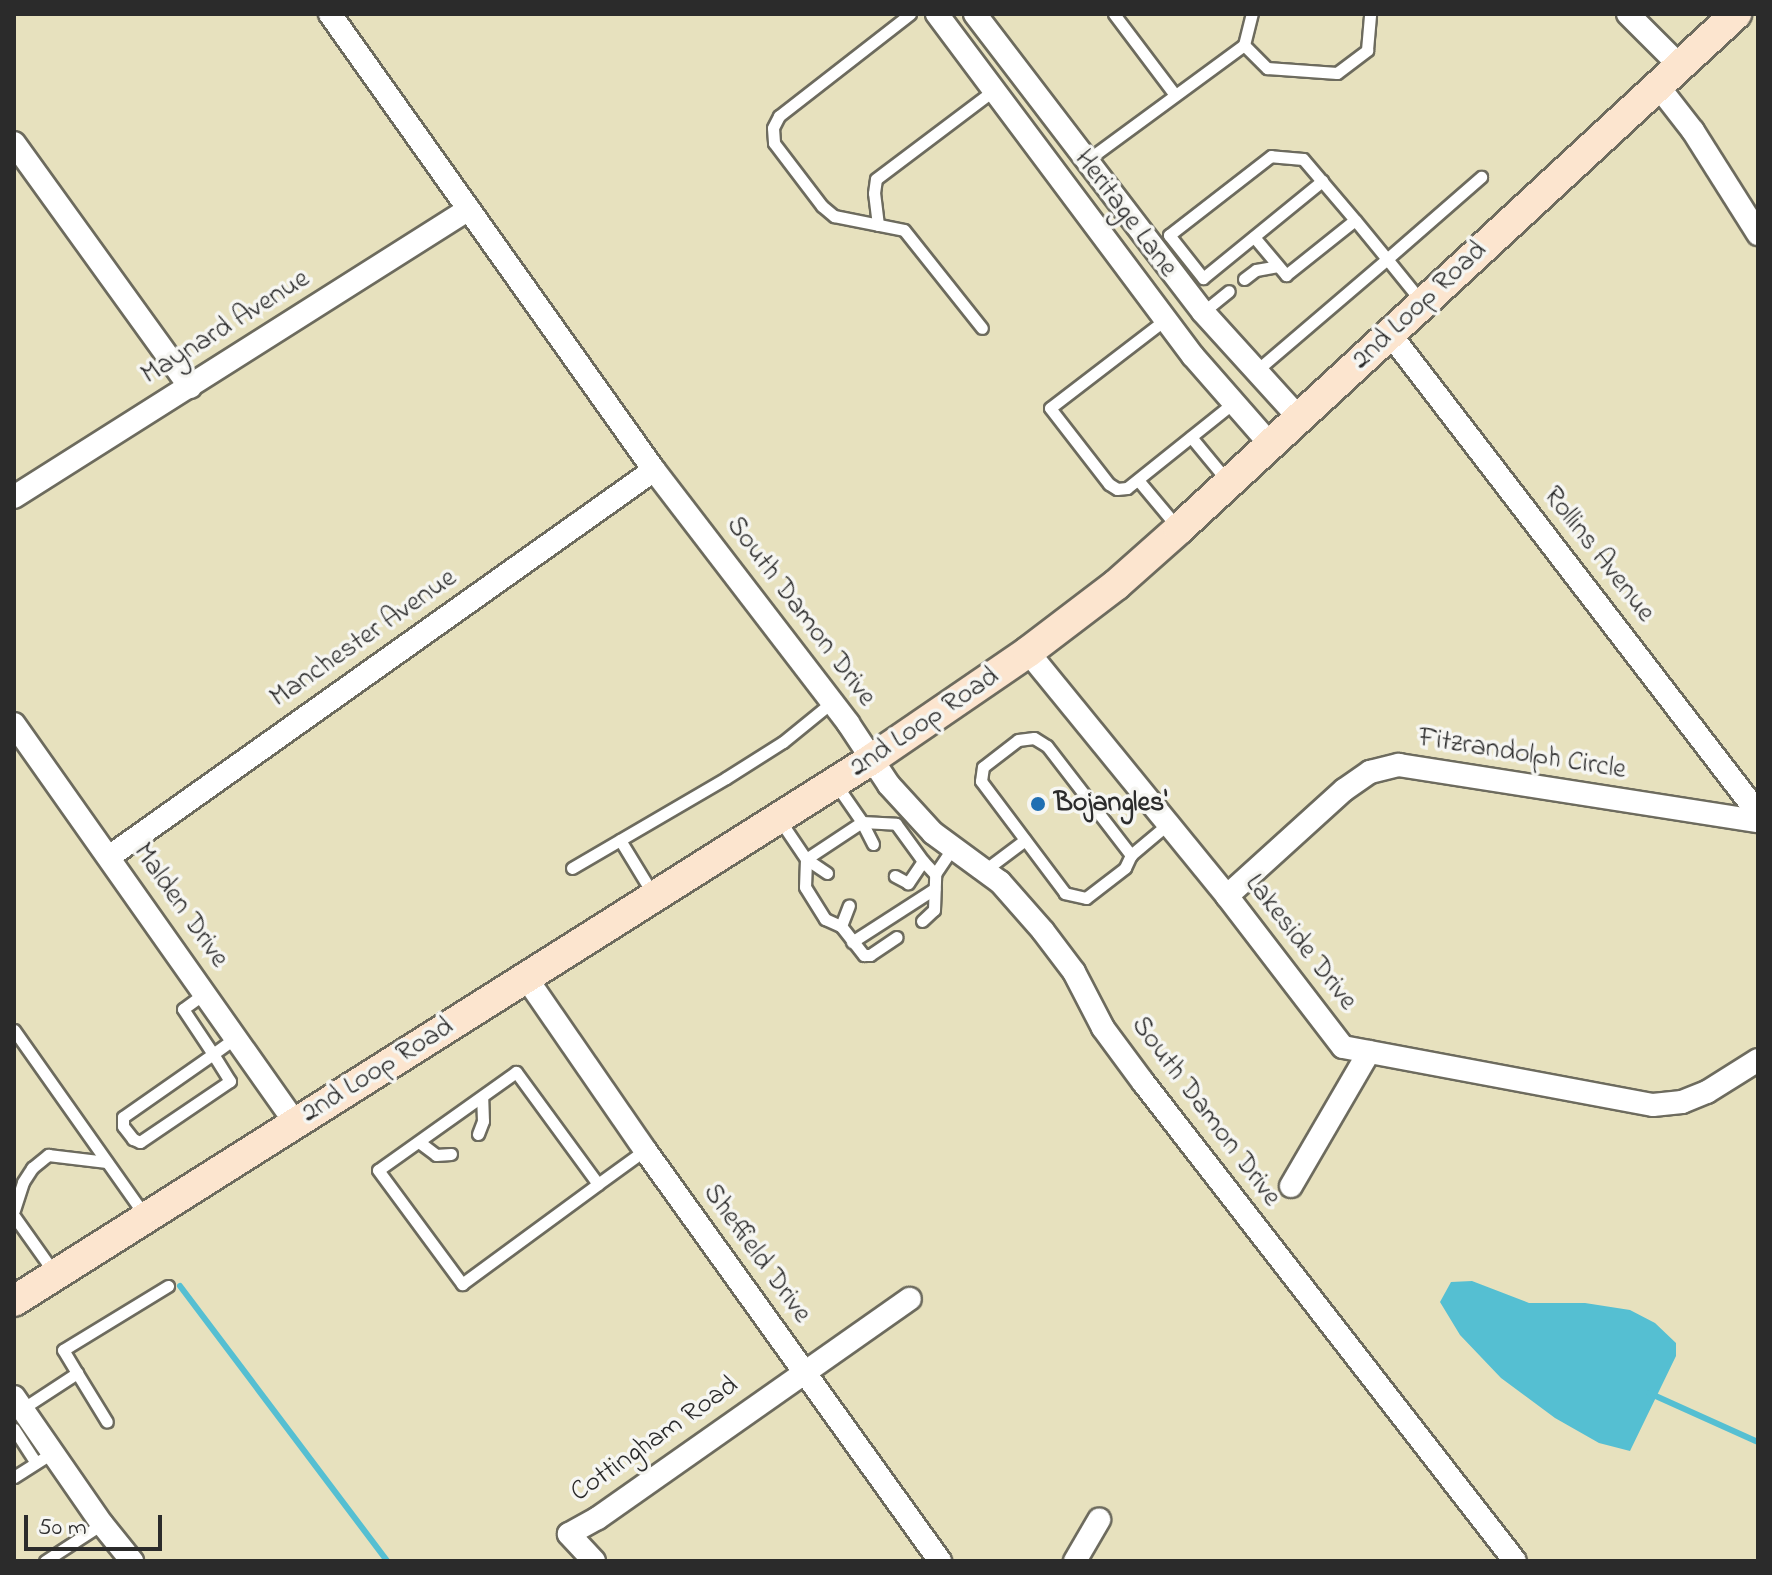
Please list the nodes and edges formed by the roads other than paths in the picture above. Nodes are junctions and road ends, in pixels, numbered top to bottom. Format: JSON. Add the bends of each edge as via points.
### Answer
{"nodes":[{"id":1,"x":330,"y":14,"type":"edge"},
{"id":2,"x":910,"y":14,"type":"edge"},
{"id":3,"x":937,"y":14,"type":"edge"},
{"id":4,"x":975,"y":14,"type":"edge"},
{"id":5,"x":1114,"y":14,"type":"edge"},
{"id":6,"x":1252,"y":14,"type":"edge"},
{"id":7,"x":1370,"y":14,"type":"edge"},
{"id":8,"x":1628,"y":14,"type":"edge"},
{"id":9,"x":1736,"y":14,"type":"edge"},
{"id":10,"x":1244,"y":45,"type":"junction"},
{"id":11,"x":1680,"y":66,"type":"junction"},
{"id":12,"x":1658,"y":86,"type":"junction"},
{"id":13,"x":994,"y":90,"type":"junction"},
{"id":14,"x":1175,"y":95,"type":"junction"},
{"id":15,"x":14,"y":143,"type":"edge"},
{"id":16,"x":1086,"y":161,"type":"junction"},
{"id":17,"x":1481,"y":177,"type":"dead end"},
{"id":18,"x":1322,"y":181,"type":"junction"},
{"id":19,"x":469,"y":209,"type":"junction"},
{"id":20,"x":1355,"y":220,"type":"junction"},
{"id":21,"x":878,"y":225,"type":"junction"},
{"id":22,"x":1758,"y":234,"type":"edge"},
{"id":23,"x":1254,"y":237,"type":"junction"},
{"id":24,"x":1161,"y":241,"type":"junction"},
{"id":25,"x":1387,"y":259,"type":"junction"},
{"id":26,"x":1278,"y":266,"type":"junction"},
{"id":27,"x":1244,"y":279,"type":"dead end"},
{"id":28,"x":1229,"y":291,"type":"dead end"},
{"id":29,"x":1423,"y":303,"type":"junction"},
{"id":30,"x":1203,"y":312,"type":"junction"},
{"id":31,"x":1166,"y":319,"type":"junction"},
{"id":32,"x":982,"y":328,"type":"dead end"},
{"id":33,"x":1390,"y":334,"type":"junction"},
{"id":34,"x":1256,"y":371,"type":"junction"},
{"id":35,"x":190,"y":387,"type":"junction"},
{"id":36,"x":1233,"y":403,"type":"junction"},
{"id":37,"x":1299,"y":418,"type":"junction"},
{"id":38,"x":1191,"y":437,"type":"junction"},
{"id":39,"x":1271,"y":445,"type":"junction"},
{"id":40,"x":654,"y":470,"type":"junction"},
{"id":41,"x":1138,"y":480,"type":"junction"},
{"id":42,"x":1229,"y":483,"type":"junction"},
{"id":43,"x":14,"y":497,"type":"edge"},
{"id":44,"x":1179,"y":529,"type":"junction"},
{"id":45,"x":1028,"y":652,"type":"junction"},
{"id":46,"x":832,"y":702,"type":"junction"},
{"id":47,"x":14,"y":724,"type":"edge"},
{"id":48,"x":872,"y":759,"type":"junction"},
{"id":49,"x":835,"y":783,"type":"junction"},
{"id":50,"x":1758,"y":813,"type":"edge"},
{"id":51,"x":778,"y":818,"type":"junction"},
{"id":52,"x":1758,"y":821,"type":"edge"},
{"id":53,"x":862,"y":822,"type":"junction"},
{"id":54,"x":1168,"y":824,"type":"junction"},
{"id":55,"x":620,"y":840,"type":"junction"},
{"id":56,"x":1025,"y":840,"type":"junction"},
{"id":57,"x":873,"y":844,"type":"dead end"},
{"id":58,"x":953,"y":847,"type":"junction"},
{"id":59,"x":1131,"y":855,"type":"junction"},
{"id":60,"x":109,"y":857,"type":"junction"},
{"id":61,"x":806,"y":859,"type":"junction"},
{"id":62,"x":923,"y":861,"type":"junction"},
{"id":63,"x":572,"y":868,"type":"dead end"},
{"id":64,"x":985,"y":870,"type":"junction"},
{"id":65,"x":827,"y":873,"type":"dead end"},
{"id":66,"x":935,"y":874,"type":"junction"},
{"id":67,"x":895,"y":876,"type":"dead end"},
{"id":68,"x":908,"y":883,"type":"junction"},
{"id":69,"x":934,"y":889,"type":"junction"},
{"id":70,"x":1227,"y":896,"type":"junction"},
{"id":71,"x":654,"y":897,"type":"junction"},
{"id":72,"x":918,"y":899,"type":"junction"},
{"id":73,"x":849,"y":905,"type":"dead end"},
{"id":74,"x":922,"y":921,"type":"dead end"},
{"id":75,"x":841,"y":926,"type":"junction"},
{"id":76,"x":897,"y":937,"type":"dead end"},
{"id":77,"x":852,"y":942,"type":"junction"},
{"id":78,"x":527,"y":979,"type":"junction"},
{"id":79,"x":205,"y":993,"type":"junction"},
{"id":80,"x":14,"y":1030,"type":"edge"},
{"id":81,"x":236,"y":1037,"type":"junction"},
{"id":82,"x":1369,"y":1052,"type":"junction"},
{"id":83,"x":213,"y":1054,"type":"junction"},
{"id":84,"x":1758,"y":1060,"type":"edge"},
{"id":85,"x":482,"y":1097,"type":"junction"},
{"id":86,"x":295,"y":1123,"type":"junction"},
{"id":87,"x":478,"y":1134,"type":"dead end"},
{"id":88,"x":419,"y":1142,"type":"junction"},
{"id":89,"x":645,"y":1150,"type":"junction"},
{"id":90,"x":451,"y":1154,"type":"dead end"},
{"id":91,"x":107,"y":1162,"type":"junction"},
{"id":92,"x":598,"y":1184,"type":"junction"},
{"id":93,"x":1291,"y":1186,"type":"dead end"},
{"id":94,"x":14,"y":1213,"type":"edge"},
{"id":95,"x":147,"y":1217,"type":"junction"},
{"id":96,"x":55,"y":1275,"type":"junction"},
{"id":97,"x":168,"y":1286,"type":"dead end"},
{"id":98,"x":16,"y":1295,"type":"edge"},
{"id":99,"x":910,"y":1299,"type":"dead end"},
{"id":100,"x":77,"y":1373,"type":"junction"},
{"id":101,"x":804,"y":1373,"type":"junction"},
{"id":102,"x":17,"y":1412,"type":"edge"},
{"id":103,"x":107,"y":1422,"type":"dead end"},
{"id":104,"x":44,"y":1458,"type":"junction"},
{"id":105,"x":14,"y":1477,"type":"edge"},
{"id":106,"x":1099,"y":1520,"type":"dead end"},
{"id":107,"x":102,"y":1524,"type":"junction"},
{"id":108,"x":45,"y":1561,"type":"edge"},
{"id":109,"x":132,"y":1561,"type":"edge"},
{"id":110,"x":594,"y":1561,"type":"edge"},
{"id":111,"x":940,"y":1561,"type":"edge"},
{"id":112,"x":1075,"y":1561,"type":"edge"},
{"id":113,"x":1515,"y":1561,"type":"edge"}],
"edges":[{"from":1,"to":19,"type":"street","name":"South Damon Drive"},
{"from":2,"to":21,"type":"lane","via":[[779,116],[773,128],[774,143],[822,206],[834,216]]},
{"from":3,"to":13,"type":"street","name":"Heritage Lane"},
{"from":4,"to":16,"type":"street","name":"Heritage Lane"},
{"from":5,"to":14,"type":"lane"},
{"from":6,"to":10,"type":"lane"},
{"from":7,"to":10,"type":"lane","via":[[1367,50],[1337,73],[1267,68]]},
{"from":8,"to":11,"type":"street"},
{"from":9,"to":11,"type":"main road","name":"2nd Loop Road"},
{"from":10,"to":14,"type":"lane"},
{"from":11,"to":12,"type":"main road","name":"2nd Loop Road"},
{"from":12,"to":22,"type":"street"},
{"from":12,"to":29,"type":"main road","name":"2nd Loop Road"},
{"from":13,"to":21,"type":"lane","via":[[876,179]]},
{"from":13,"to":31,"type":"street","name":"Heritage Lane"},
{"from":14,"to":16,"type":"lane"},
{"from":15,"to":35,"type":"street"},
{"from":16,"to":24,"type":"street","name":"Heritage Lane"},
{"from":17,"to":25,"type":"lane"},
{"from":18,"to":20,"type":"lane"},
{"from":18,"to":23,"type":"lane"},
{"from":18,"to":24,"type":"lane","via":[[1303,159],[1271,156]]},
{"from":19,"to":35,"type":"street","name":"Maynard Avenue"},
{"from":19,"to":40,"type":"street","name":"South Damon Drive"},
{"from":20,"to":25,"type":"lane"},
{"from":20,"to":26,"type":"lane","via":[[1286,275]]},
{"from":21,"to":32,"type":"lane","via":[[904,230]]},
{"from":23,"to":24,"type":"lane","via":[[1203,278]]},
{"from":23,"to":26,"type":"lane"},
{"from":24,"to":30,"type":"street","name":"Heritage Lane"},
{"from":25,"to":29,"type":"lane"},
{"from":25,"to":34,"type":"lane"},
{"from":26,"to":27,"type":"lane","via":[[1256,270]]},
{"from":28,"to":30,"type":"lane"},
{"from":29,"to":33,"type":"main road","name":"2nd Loop Road"},
{"from":30,"to":34,"type":"street","name":"Heritage Lane"},
{"from":31,"to":36,"type":"street","name":"Heritage Lane"},
{"from":31,"to":41,"type":"lane","via":[[1050,408],[1109,484],[1117,489]]},
{"from":33,"to":37,"type":"main road","name":"2nd Loop Road"},
{"from":33,"to":50,"type":"street","name":"Rollins Avenue"},
{"from":34,"to":37,"type":"street","name":"Heritage Lane"},
{"from":35,"to":43,"type":"street","name":"Maynard Avenue"},
{"from":36,"to":38,"type":"lane"},
{"from":36,"to":39,"type":"street","name":"Heritage Lane"},
{"from":37,"to":39,"type":"main road","name":"2nd Loop Road"},
{"from":38,"to":41,"type":"lane"},
{"from":38,"to":42,"type":"lane"},
{"from":39,"to":42,"type":"main road","name":"2nd Loop Road"},
{"from":40,"to":46,"type":"street","name":"South Damon Drive"},
{"from":40,"to":60,"type":"street","name":"Manchester Avenue"},
{"from":41,"to":44,"type":"lane"},
{"from":42,"to":44,"type":"main road","name":"2nd Loop Road"},
{"from":44,"to":45,"type":"main road","name":"2nd Loop Road"},
{"from":45,"to":48,"type":"main road","name":"2nd Loop Road"},
{"from":45,"to":54,"type":"street","name":"Lakeside Drive"},
{"from":46,"to":48,"type":"street","name":"South Damon Drive"},
{"from":46,"to":55,"type":"lane","via":[[783,742]]},
{"from":47,"to":60,"type":"street","name":"Malden Drive"},
{"from":48,"to":49,"type":"main road","name":"2nd Loop Road"},
{"from":48,"to":58,"type":"street","name":"South Damon Drive","via":[[911,810]]},
{"from":49,"to":51,"type":"main road","name":"2nd Loop Road"},
{"from":49,"to":53,"type":"lane"},
{"from":51,"to":61,"type":"lane"},
{"from":51,"to":71,"type":"main road","name":"2nd Loop Road"},
{"from":52,"to":70,"type":"street","name":"Fitzrandolph Circle","via":[[1399,765],[1370,772],[1344,790]]},
{"from":53,"to":57,"type":"lane"},
{"from":53,"to":61,"type":"lane"},
{"from":53,"to":62,"type":"lane","via":[[896,824]]},
{"from":54,"to":59,"type":"lane"},
{"from":54,"to":70,"type":"street","name":"Lakeside Drive"},
{"from":55,"to":63,"type":"lane"},
{"from":55,"to":71,"type":"lane"},
{"from":56,"to":59,"type":"lane","via":[[1065,893],[1086,898],[1125,868]]},
{"from":56,"to":59,"type":"lane","via":[[981,781],[983,767],[1018,740],[1034,738],[1047,746]]},
{"from":56,"to":64,"type":"lane"},
{"from":58,"to":64,"type":"street","name":"South Damon Drive"},
{"from":58,"to":66,"type":"lane"},
{"from":60,"to":79,"type":"street","name":"Malden Drive"},
{"from":61,"to":65,"type":"lane"},
{"from":61,"to":75,"type":"lane","via":[[805,887],[825,919]]},
{"from":62,"to":66,"type":"lane"},
{"from":62,"to":68,"type":"lane"},
{"from":64,"to":113,"type":"street","name":"South Damon Drive","via":[[1043,931],[1143,1082]]},
{"from":66,"to":69,"type":"lane"},
{"from":67,"to":68,"type":"lane"},
{"from":68,"to":72,"type":"lane"},
{"from":69,"to":72,"type":"lane"},
{"from":69,"to":74,"type":"lane","via":[[934,910]]},
{"from":70,"to":82,"type":"street","name":"Lakeside Drive","via":[[1343,1047]]},
{"from":71,"to":78,"type":"main road","name":"2nd Loop Road"},
{"from":72,"to":77,"type":"lane"},
{"from":73,"to":75,"type":"lane"},
{"from":75,"to":77,"type":"lane"},
{"from":76,"to":77,"type":"lane","via":[[870,955]]},
{"from":78,"to":86,"type":"main road","name":"2nd Loop Road"},
{"from":78,"to":89,"type":"street","name":"Sheffield Drive"},
{"from":79,"to":81,"type":"street","name":"Malden Drive"},
{"from":79,"to":83,"type":"lane","via":[[183,1009]]},
{"from":80,"to":91,"type":"lane"},
{"from":81,"to":83,"type":"lane"},
{"from":81,"to":86,"type":"street","name":"Malden Drive"},
{"from":82,"to":84,"type":"street","name":"Lakeside Drive","via":[[1653,1105],[1707,1092]]},
{"from":82,"to":93,"type":"street"},
{"from":83,"to":83,"type":"lane","via":[[123,1117],[133,1139],[140,1142],[230,1081]]},
{"from":85,"to":87,"type":"lane"},
{"from":85,"to":88,"type":"lane"},
{"from":85,"to":92,"type":"lane","via":[[516,1072]]},
{"from":86,"to":95,"type":"main road","name":"2nd Loop Road"},
{"from":88,"to":90,"type":"lane","via":[[436,1155]]},
{"from":88,"to":92,"type":"lane","via":[[378,1170],[462,1284]]},
{"from":89,"to":92,"type":"lane"},
{"from":89,"to":101,"type":"street","name":"Sheffield Drive"},
{"from":91,"to":94,"type":"lane","via":[[48,1155],[23,1182]]},
{"from":91,"to":95,"type":"lane"},
{"from":94,"to":96,"type":"lane"},
{"from":95,"to":96,"type":"main road","name":"2nd Loop Road"},
{"from":96,"to":98,"type":"main road","name":"2nd Loop Road"},
{"from":97,"to":100,"type":"lane","via":[[63,1350]]},
{"from":99,"to":101,"type":"street"},
{"from":100,"to":102,"type":"lane"},
{"from":100,"to":103,"type":"lane"},
{"from":101,"to":110,"type":"street","name":"Cottingham Road","via":[[569,1534]]},
{"from":101,"to":111,"type":"street","name":"Sheffield Drive"},
{"from":102,"to":104,"type":"street"},
{"from":104,"to":105,"type":"lane"},
{"from":104,"to":107,"type":"street"},
{"from":106,"to":112,"type":"street"},
{"from":107,"to":108,"type":"lane"},
{"from":107,"to":109,"type":"street"}]}
